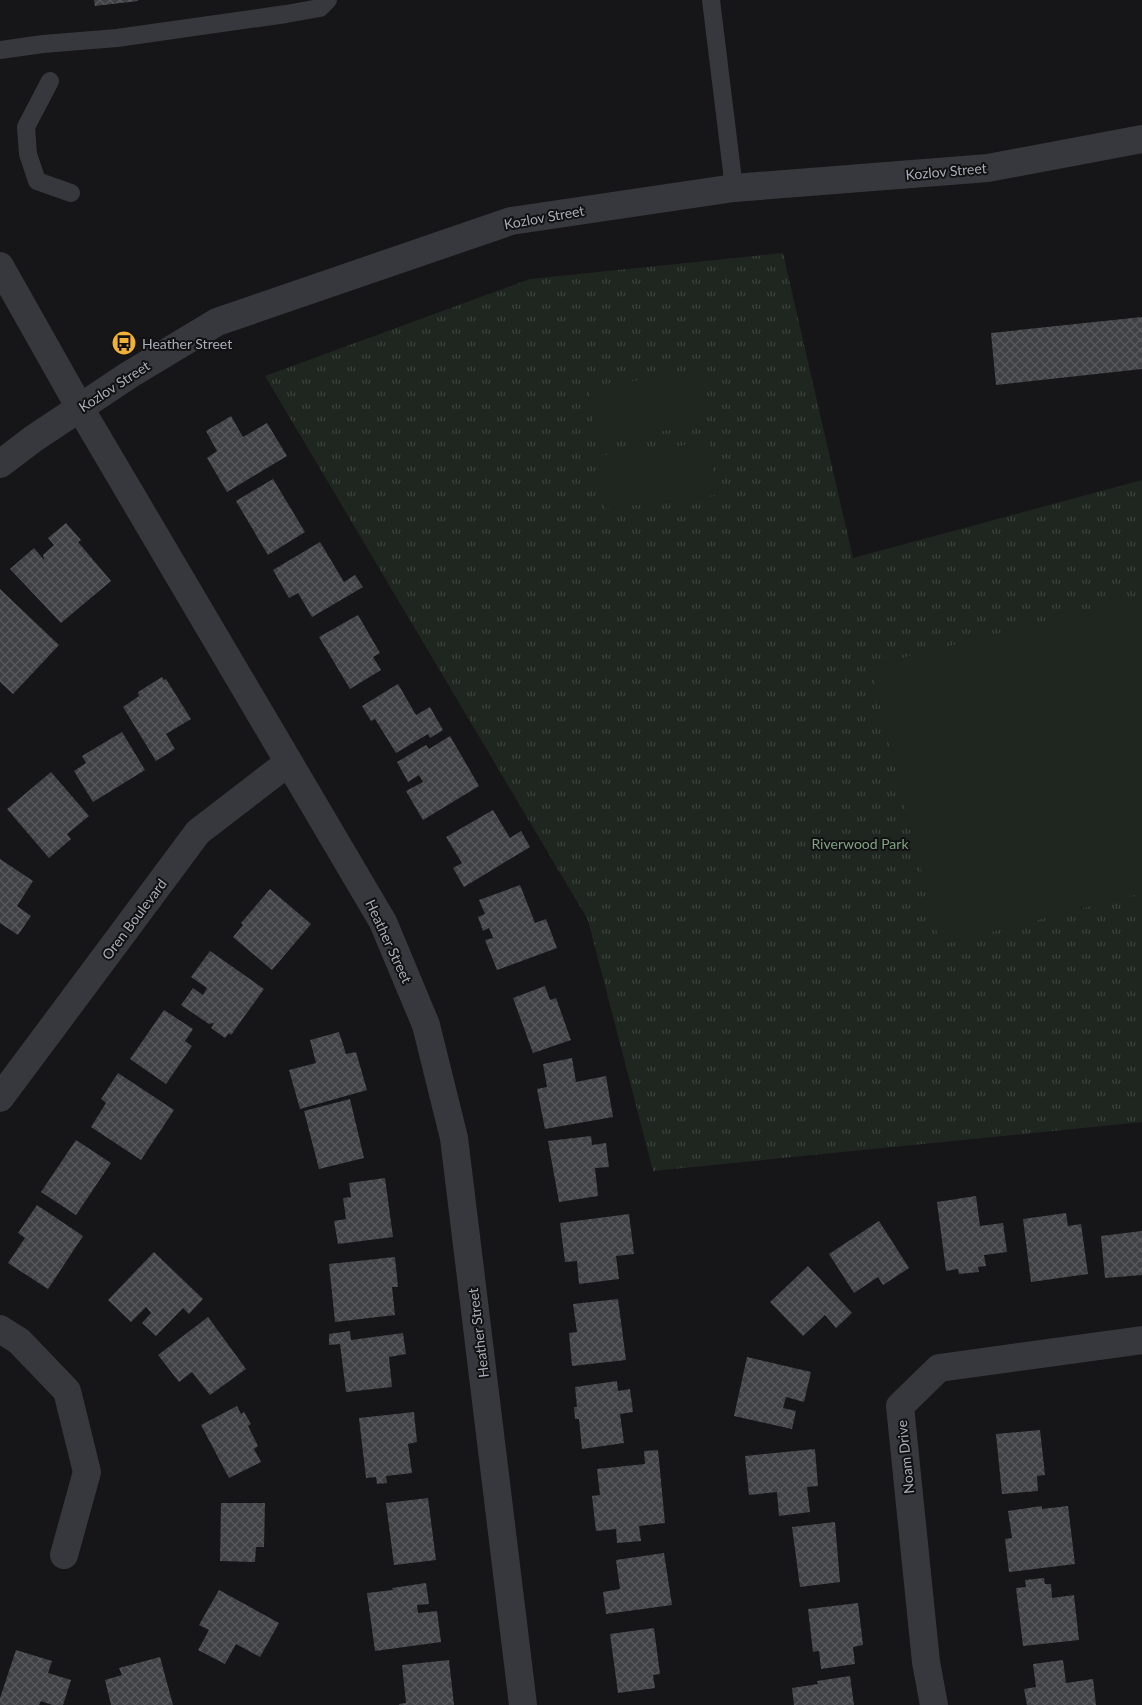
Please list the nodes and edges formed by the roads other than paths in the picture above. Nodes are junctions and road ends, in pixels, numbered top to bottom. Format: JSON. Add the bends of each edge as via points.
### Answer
{"nodes":[{"id":1,"x":328,"y":0,"type":"edge"},
{"id":2,"x":711,"y":0,"type":"edge"},
{"id":3,"x":0,"y":50,"type":"edge"},
{"id":4,"x":50,"y":81,"type":"dead end"},
{"id":5,"x":1142,"y":139,"type":"edge"},
{"id":6,"x":734,"y":188,"type":"junction"},
{"id":7,"x":71,"y":193,"type":"dead end"},
{"id":8,"x":0,"y":266,"type":"edge"},
{"id":9,"x":80,"y":408,"type":"junction"},
{"id":10,"x":0,"y":464,"type":"edge"},
{"id":11,"x":289,"y":762,"type":"junction"},
{"id":12,"x":0,"y":1098,"type":"edge"},
{"id":13,"x":0,"y":1329,"type":"edge"},
{"id":14,"x":1142,"y":1340,"type":"edge"},
{"id":15,"x":64,"y":1555,"type":"dead end"},
{"id":16,"x":524,"y":1705,"type":"edge"},
{"id":17,"x":934,"y":1705,"type":"edge"}],
"edges":[{"from":1,"to":3,"type":"lane","via":[[320,8],[286,14],[116,38]]},
{"from":2,"to":6,"type":"lane"},
{"from":4,"to":7,"type":"lane","via":[[26,127],[28,154],[37,181]]},
{"from":5,"to":6,"type":"street","name":"Kozlov Street","via":[[988,168]]},
{"from":6,"to":9,"type":"street","name":"Kozlov Street","via":[[511,221],[217,322]]},
{"from":8,"to":9,"type":"street","name":"Heather Street"},
{"from":9,"to":10,"type":"street","name":"Kozlov Street"},
{"from":9,"to":11,"type":"street","name":"Heather Street"},
{"from":11,"to":12,"type":"street","name":"Oren Boulevard","via":[[198,832]]},
{"from":11,"to":16,"type":"street","name":"Heather Street","via":[[383,922],[426,1026],[452,1128]]},
{"from":13,"to":15,"type":"street","via":[[19,1342],[67,1391],[87,1472]]},
{"from":14,"to":17,"type":"street","name":"Noam Drive","via":[[939,1368],[900,1406],[926,1662]]}]}
